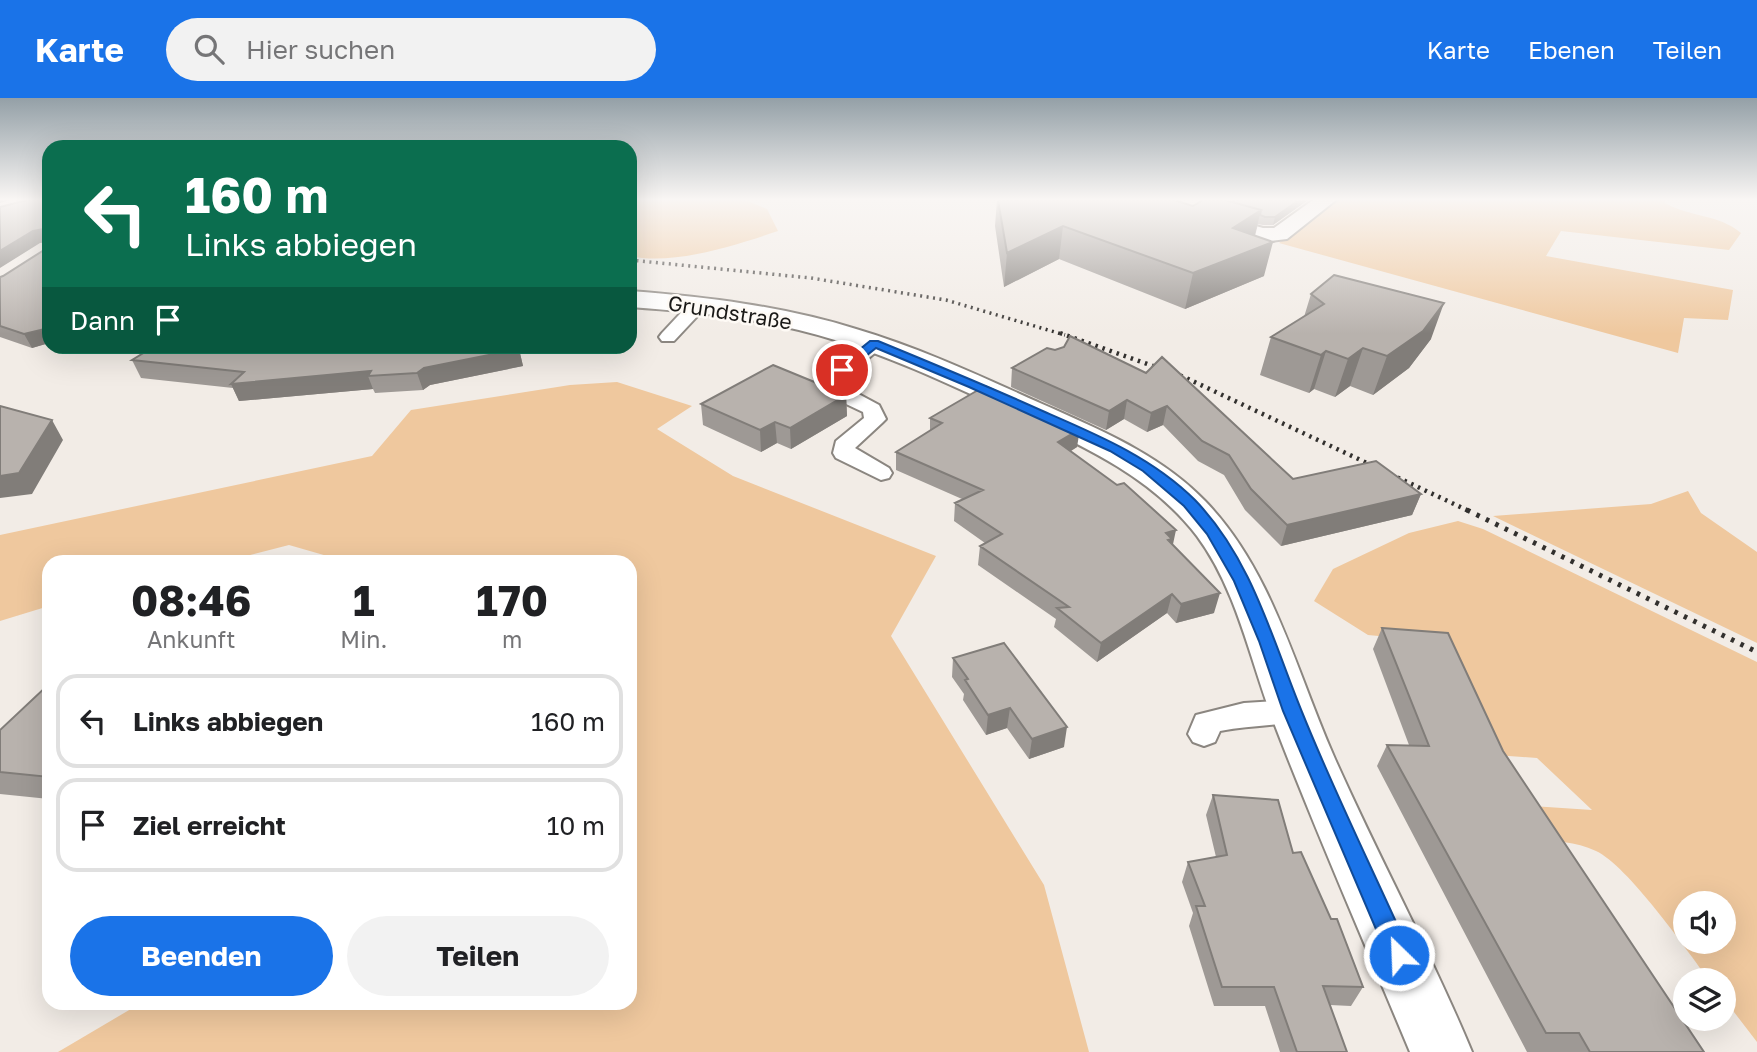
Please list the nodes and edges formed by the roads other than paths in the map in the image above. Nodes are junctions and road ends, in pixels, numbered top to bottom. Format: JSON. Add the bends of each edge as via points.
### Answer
{"nodes":[{"id":1,"x":637,"y":300,"type":"edge"},
{"id":2,"x":698,"y":305,"type":"junction"},
{"id":3,"x":668,"y":337,"type":"dead end"},
{"id":4,"x":874,"y":344,"type":"junction"},
{"id":5,"x":881,"y":473,"type":"dead end"},
{"id":6,"x":1292,"y":711,"type":"junction"},
{"id":7,"x":1203,"y":734,"type":"dead end"},
{"id":8,"x":1441,"y":1052,"type":"edge"}],
"edges":[{"from":1,"to":2,"type":"main road","name":"Grundstraße"},
{"from":2,"to":3,"type":"lane"},
{"from":2,"to":4,"type":"main road","name":"Grundstraße","via":[[787,320]]},
{"from":4,"to":5,"type":"lane","via":[[826,383],[872,409],[874,419],[844,446],[844,453]]},
{"from":4,"to":6,"type":"main road","name":"Grundstraße","via":[[1115,448],[1148,468],[1189,503],[1213,532],[1242,581]]},
{"from":6,"to":7,"type":"lane","via":[[1244,714],[1207,723]]},
{"from":6,"to":8,"type":"main road","name":"Grundstraße"}]}
